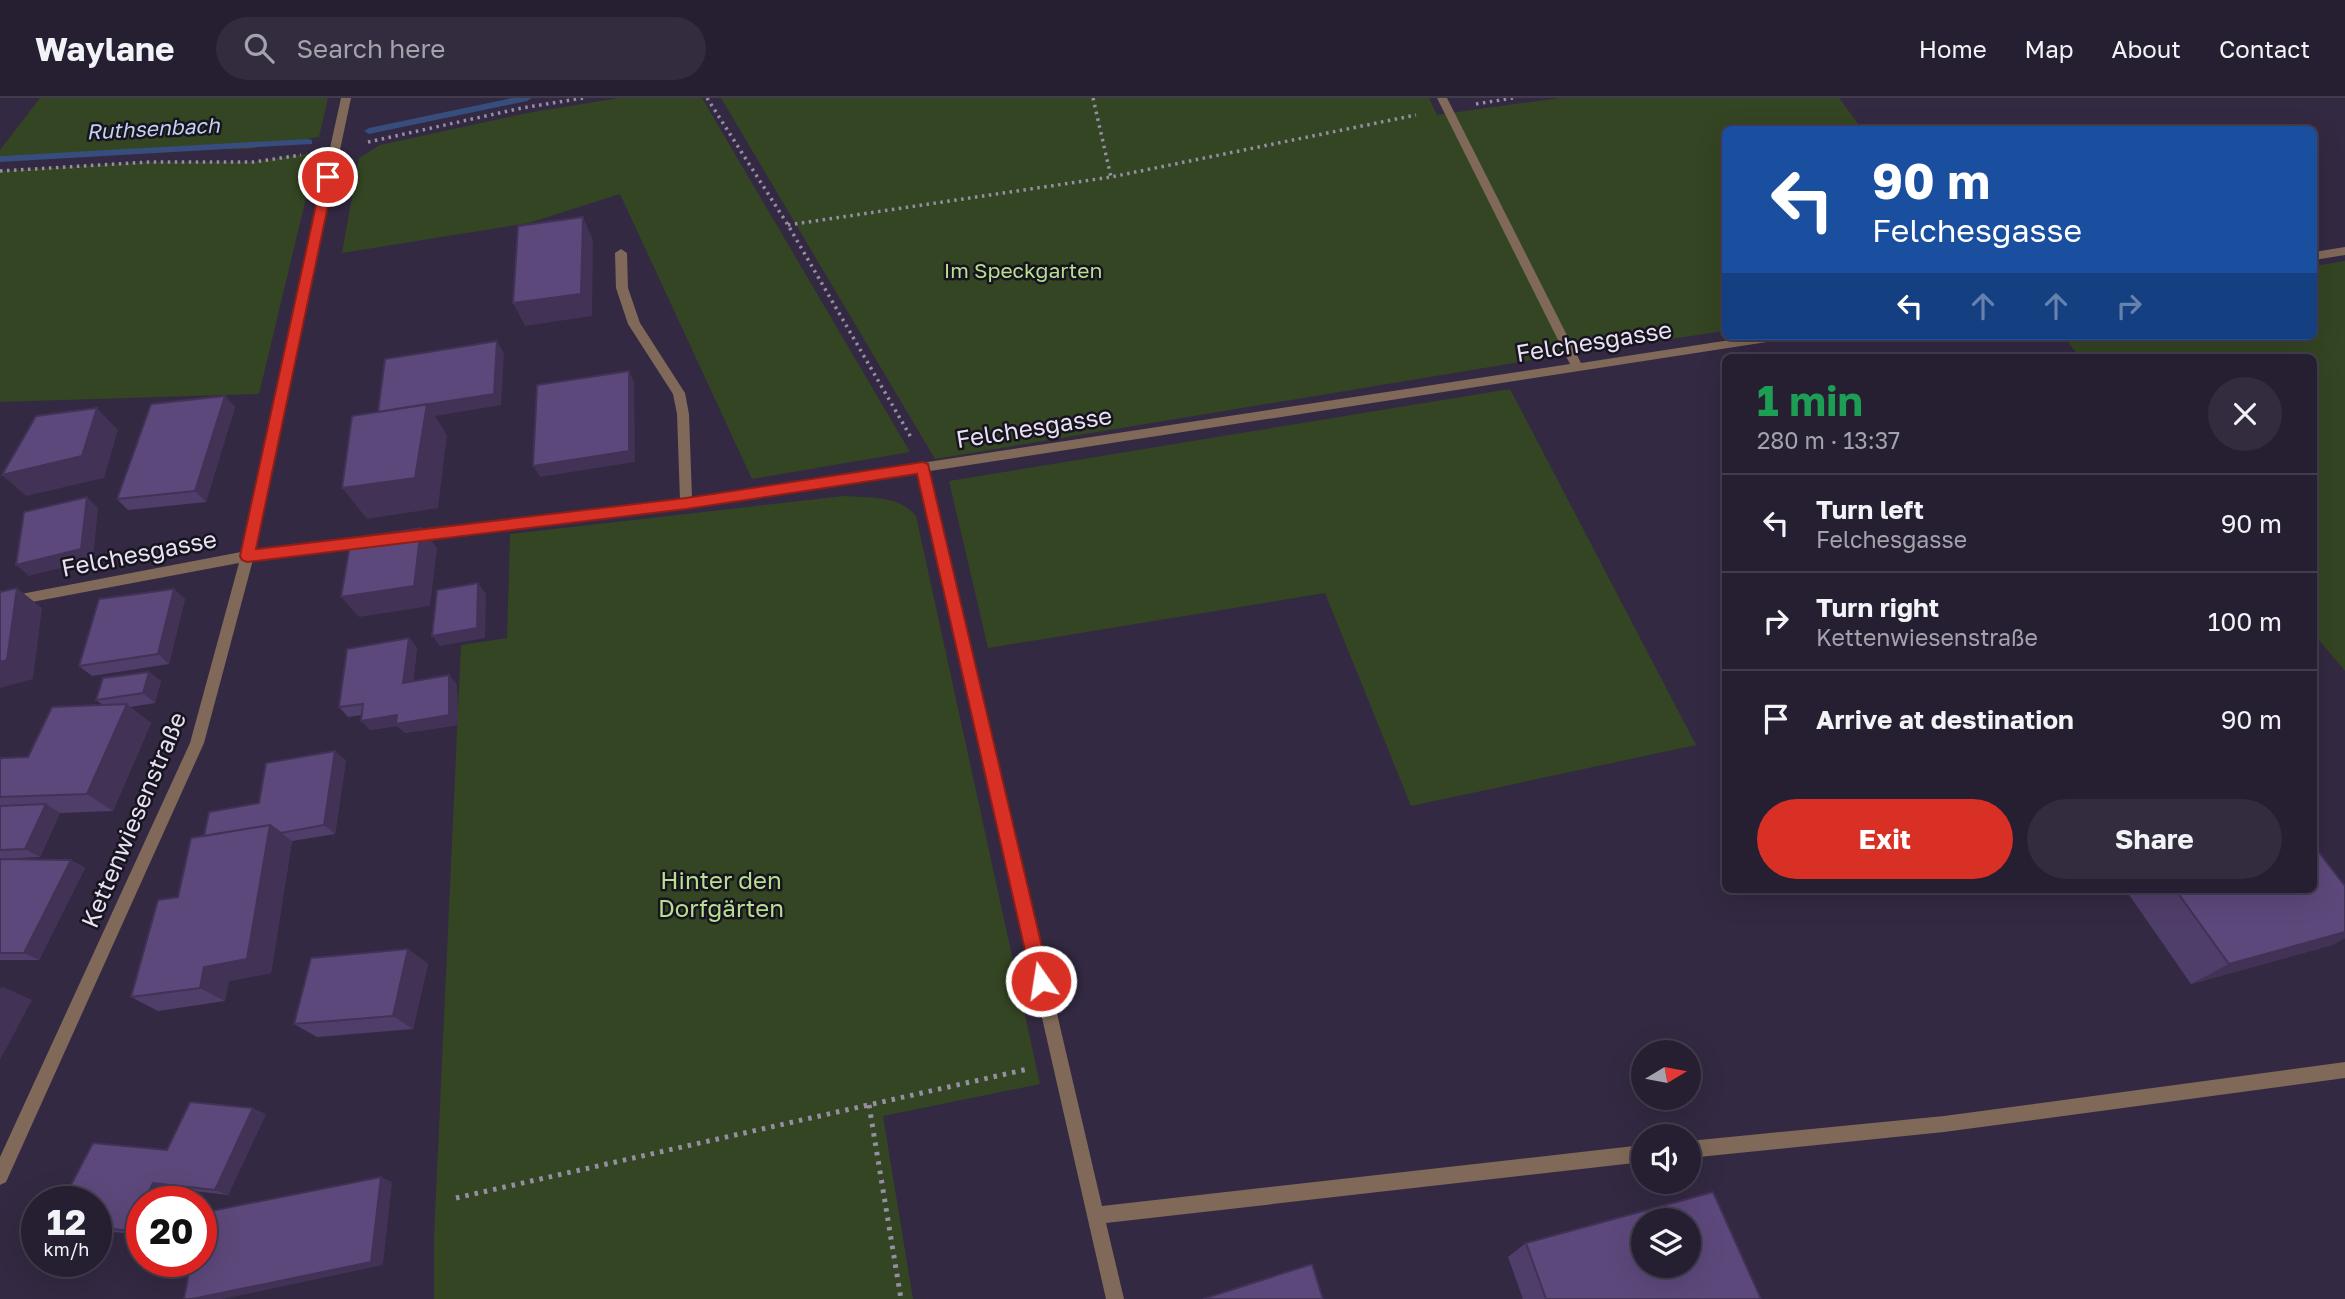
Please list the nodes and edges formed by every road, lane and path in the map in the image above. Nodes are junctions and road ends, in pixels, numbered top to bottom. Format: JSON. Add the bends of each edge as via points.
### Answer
{"nodes":[{"id":1,"x":346,"y":98,"type":"edge"},
{"id":2,"x":583,"y":98,"type":"edge"},
{"id":3,"x":707,"y":98,"type":"edge"},
{"id":4,"x":1093,"y":98,"type":"edge"},
{"id":5,"x":1445,"y":103,"type":"edge"},
{"id":6,"x":334,"y":150,"type":"junction"},
{"id":7,"x":0,"y":171,"type":"edge"},
{"id":8,"x":1111,"y":177,"type":"junction"},
{"id":9,"x":788,"y":225,"type":"junction"},
{"id":10,"x":2345,"y":251,"type":"edge"},
{"id":11,"x":621,"y":253,"type":"dead end"},
{"id":12,"x":2317,"y":256,"type":"edge"},
{"id":13,"x":1756,"y":340,"type":"edge"},
{"id":14,"x":1577,"y":367,"type":"junction"},
{"id":15,"x":923,"y":468,"type":"junction"},
{"id":16,"x":686,"y":504,"type":"junction"},
{"id":17,"x":247,"y":556,"type":"junction"},
{"id":18,"x":0,"y":603,"type":"edge"},
{"id":19,"x":1060,"y":1062,"type":"junction"},
{"id":20,"x":2345,"y":1070,"type":"edge"},
{"id":21,"x":869,"y":1105,"type":"junction"},
{"id":22,"x":1701,"y":1149,"type":"edge"},
{"id":23,"x":1631,"y":1155,"type":"edge"},
{"id":24,"x":0,"y":1176,"type":"edge"},
{"id":25,"x":456,"y":1198,"type":"dead end"},
{"id":26,"x":1096,"y":1216,"type":"junction"},
{"id":27,"x":901,"y":1299,"type":"edge"},
{"id":28,"x":1115,"y":1299,"type":"edge"}],
"edges":[{"from":1,"to":6,"type":"street","name":"Kettenwiesenstraße"},
{"from":2,"to":6,"type":"path"},
{"from":3,"to":9,"type":"path"},
{"from":4,"to":8,"type":"path"},
{"from":5,"to":8,"type":"path"},
{"from":5,"to":14,"type":"street"},
{"from":6,"to":7,"type":"path","via":[[254,162],[149,162]]},
{"from":6,"to":17,"type":"street","name":"Kettenwiesenstraße"},
{"from":8,"to":9,"type":"path"},
{"from":9,"to":15,"type":"path","via":[[919,451]]},
{"from":10,"to":12,"type":"street"},
{"from":11,"to":16,"type":"street","via":[[622,288],[634,324],[679,393]]},
{"from":13,"to":14,"type":"street","name":"Felchesgasse"},
{"from":14,"to":15,"type":"street","name":"Felchesgasse"},
{"from":15,"to":16,"type":"street","name":"Felchesgasse"},
{"from":15,"to":19,"type":"street"},
{"from":16,"to":17,"type":"street","name":"Felchesgasse"},
{"from":17,"to":18,"type":"street","name":"Felchesgasse"},
{"from":17,"to":24,"type":"street","name":"Kettenwiesenstraße","via":[[197,743]]},
{"from":19,"to":21,"type":"path"},
{"from":19,"to":26,"type":"street"},
{"from":20,"to":22,"type":"street","via":[[1944,1124]]},
{"from":21,"to":25,"type":"path"},
{"from":21,"to":27,"type":"path"},
{"from":23,"to":26,"type":"street"},
{"from":26,"to":28,"type":"street"}]}
